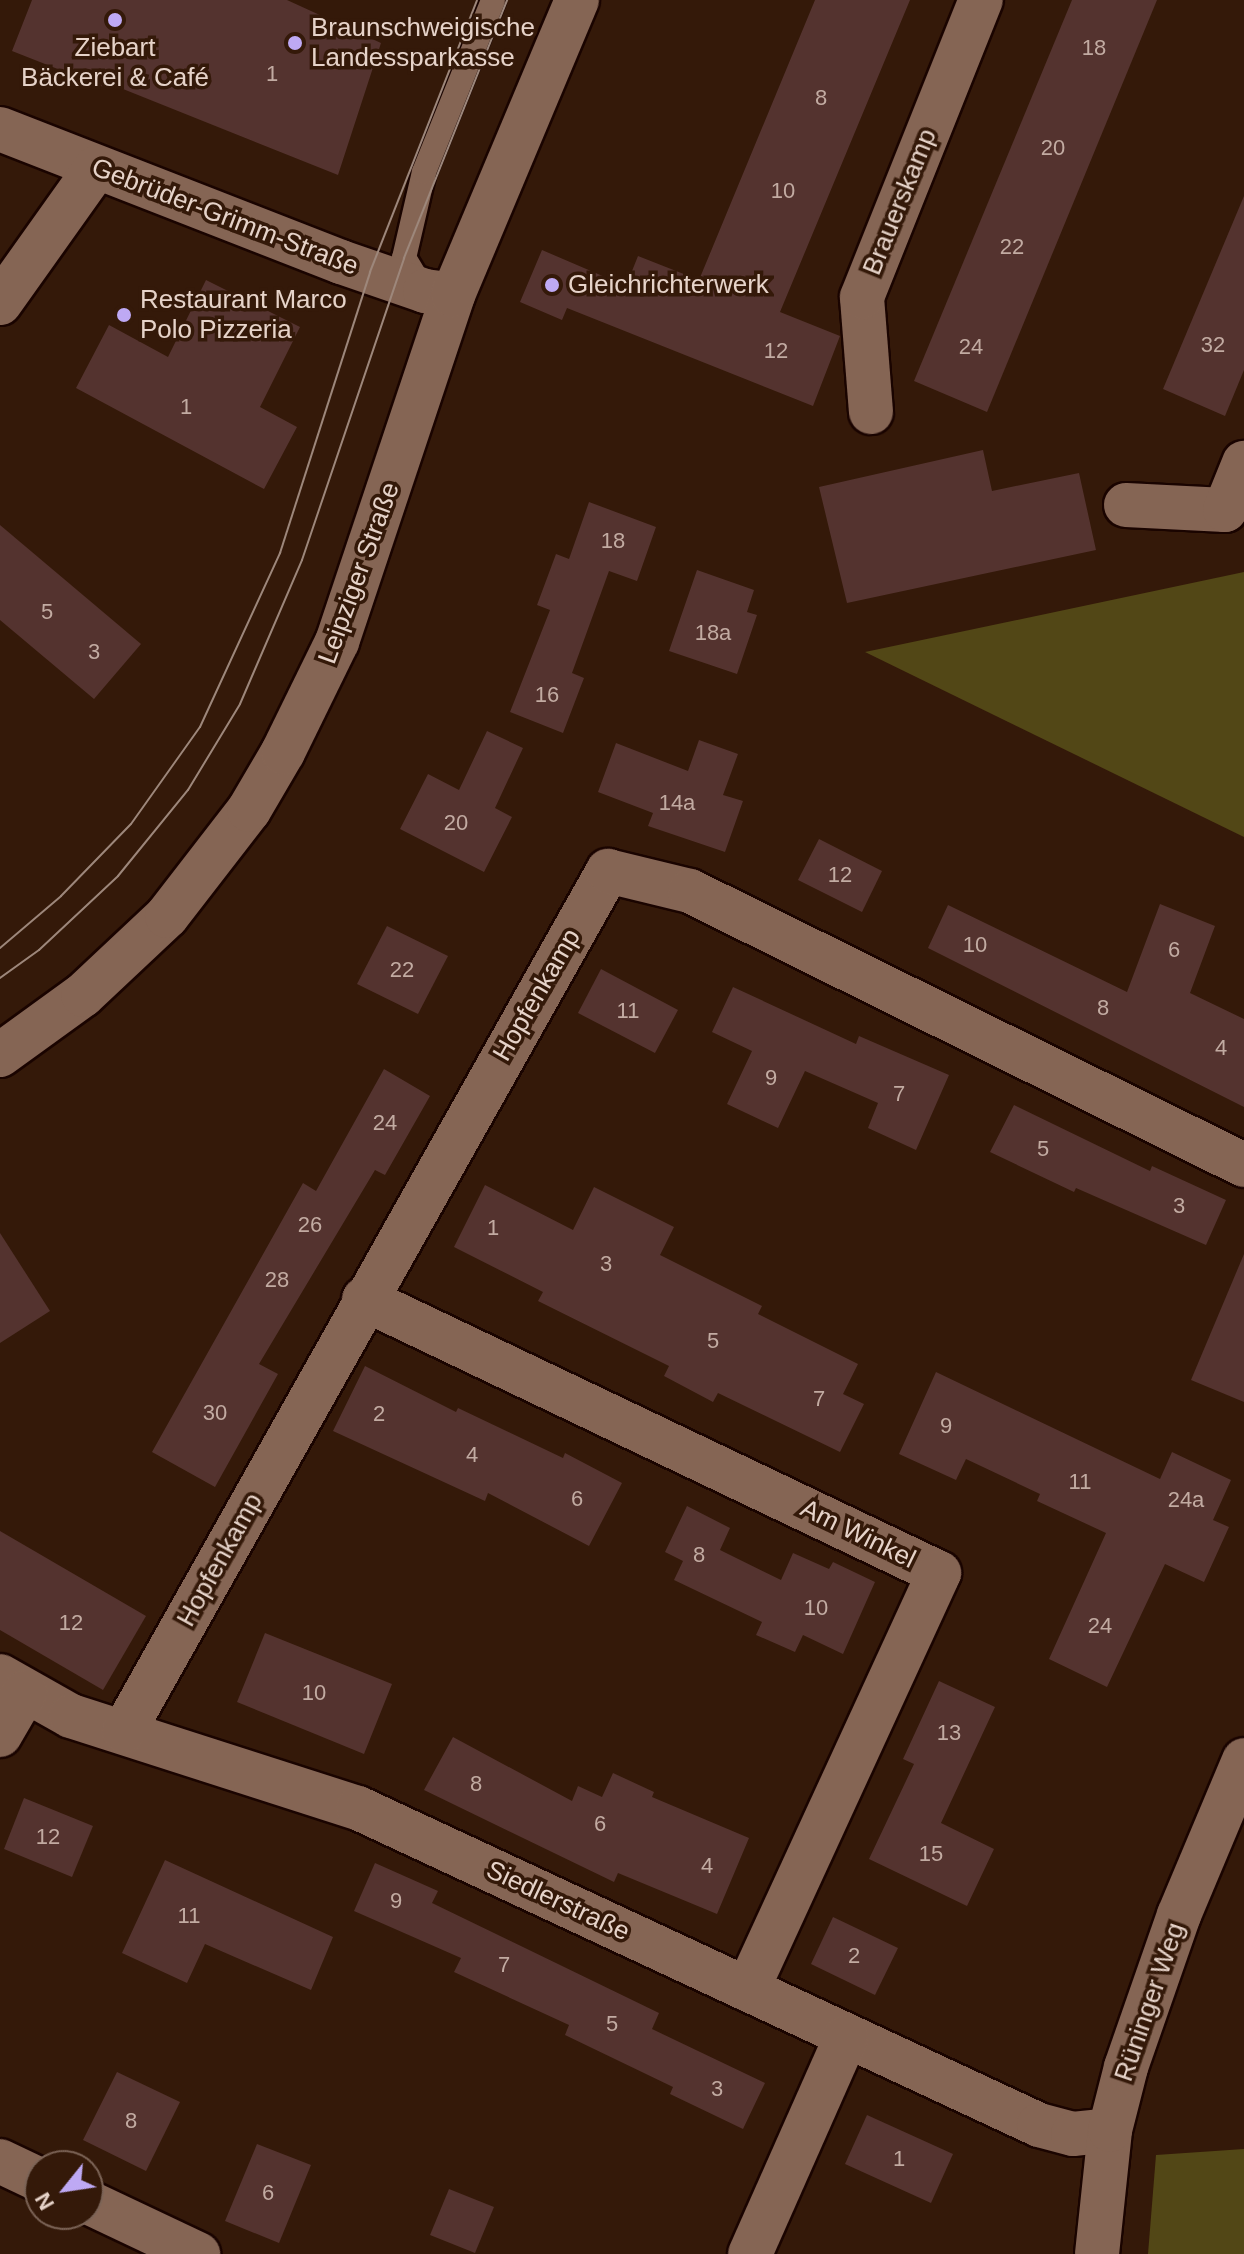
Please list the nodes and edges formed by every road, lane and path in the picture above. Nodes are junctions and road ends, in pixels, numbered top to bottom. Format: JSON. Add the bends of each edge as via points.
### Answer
{"nodes":[{"id":1,"x":493,"y":0,"type":"edge"},
{"id":2,"x":577,"y":0,"type":"edge"},
{"id":3,"x":981,"y":0,"type":"edge"},
{"id":4,"x":0,"y":129,"type":"edge"},
{"id":5,"x":96,"y":168,"type":"junction"},
{"id":6,"x":439,"y":293,"type":"junction"},
{"id":7,"x":0,"y":303,"type":"edge"},
{"id":8,"x":871,"y":412,"type":"dead end"},
{"id":9,"x":1244,"y":463,"type":"edge"},
{"id":10,"x":1126,"y":505,"type":"dead end"},
{"id":11,"x":0,"y":1055,"type":"edge"},
{"id":12,"x":1244,"y":1165,"type":"edge"},
{"id":13,"x":364,"y":1299,"type":"junction"},
{"id":14,"x":12,"y":1684,"type":"edge"},
{"id":15,"x":124,"y":1731,"type":"junction"},
{"id":16,"x":0,"y":1735,"type":"edge"},
{"id":17,"x":1244,"y":1760,"type":"edge"},
{"id":18,"x":748,"y":1989,"type":"junction"},
{"id":19,"x":846,"y":2037,"type":"junction"},
{"id":20,"x":1110,"y":2130,"type":"junction"},
{"id":21,"x":0,"y":2161,"type":"edge"},
{"id":22,"x":24,"y":2172,"type":"edge"},
{"id":23,"x":104,"y":2210,"type":"edge"},
{"id":24,"x":198,"y":2254,"type":"edge"},
{"id":25,"x":750,"y":2254,"type":"edge"},
{"id":26,"x":1097,"y":2254,"type":"edge"}],
"edges":[{"from":1,"to":6,"type":"lane","via":[[424,172],[404,258]]},
{"from":2,"to":6,"type":"street","name":"Leipziger Straße"},
{"from":3,"to":8,"type":"street","name":"Brauerskamp","via":[[862,297]]},
{"from":4,"to":5,"type":"street","name":"Gebrüder-Grimm-Straße"},
{"from":5,"to":6,"type":"street","name":"Gebrüder-Grimm-Straße"},
{"from":5,"to":7,"type":"street"},
{"from":6,"to":11,"type":"street","name":"Leipziger Straße","via":[[337,642],[249,810],[167,916],[126,956]]},
{"from":9,"to":10,"type":"street","via":[[1225,510]]},
{"from":12,"to":13,"type":"street","name":"Hopfenkamp","via":[[690,891],[608,871]]},
{"from":13,"to":15,"type":"street","name":"Hopfenkamp"},
{"from":13,"to":18,"type":"street","name":"Am Winkel","via":[[939,1573]]},
{"from":14,"to":15,"type":"street","name":"Siedlerstraße","via":[[71,1716]]},
{"from":14,"to":16,"type":"street"},
{"from":15,"to":18,"type":"street","name":"Siedlerstraße","via":[[358,1808]]},
{"from":17,"to":20,"type":"street","name":"Rüninger Weg","via":[[1174,1930]]},
{"from":18,"to":19,"type":"street","name":"Siedlerstraße"},
{"from":19,"to":20,"type":"street","name":"Siedlerstraße","via":[[1039,2125],[1073,2134]]},
{"from":19,"to":25,"type":"street"},
{"from":20,"to":26,"type":"street","name":"Rüninger Weg"},
{"from":21,"to":22,"type":"street"},
{"from":23,"to":24,"type":"street"}]}
